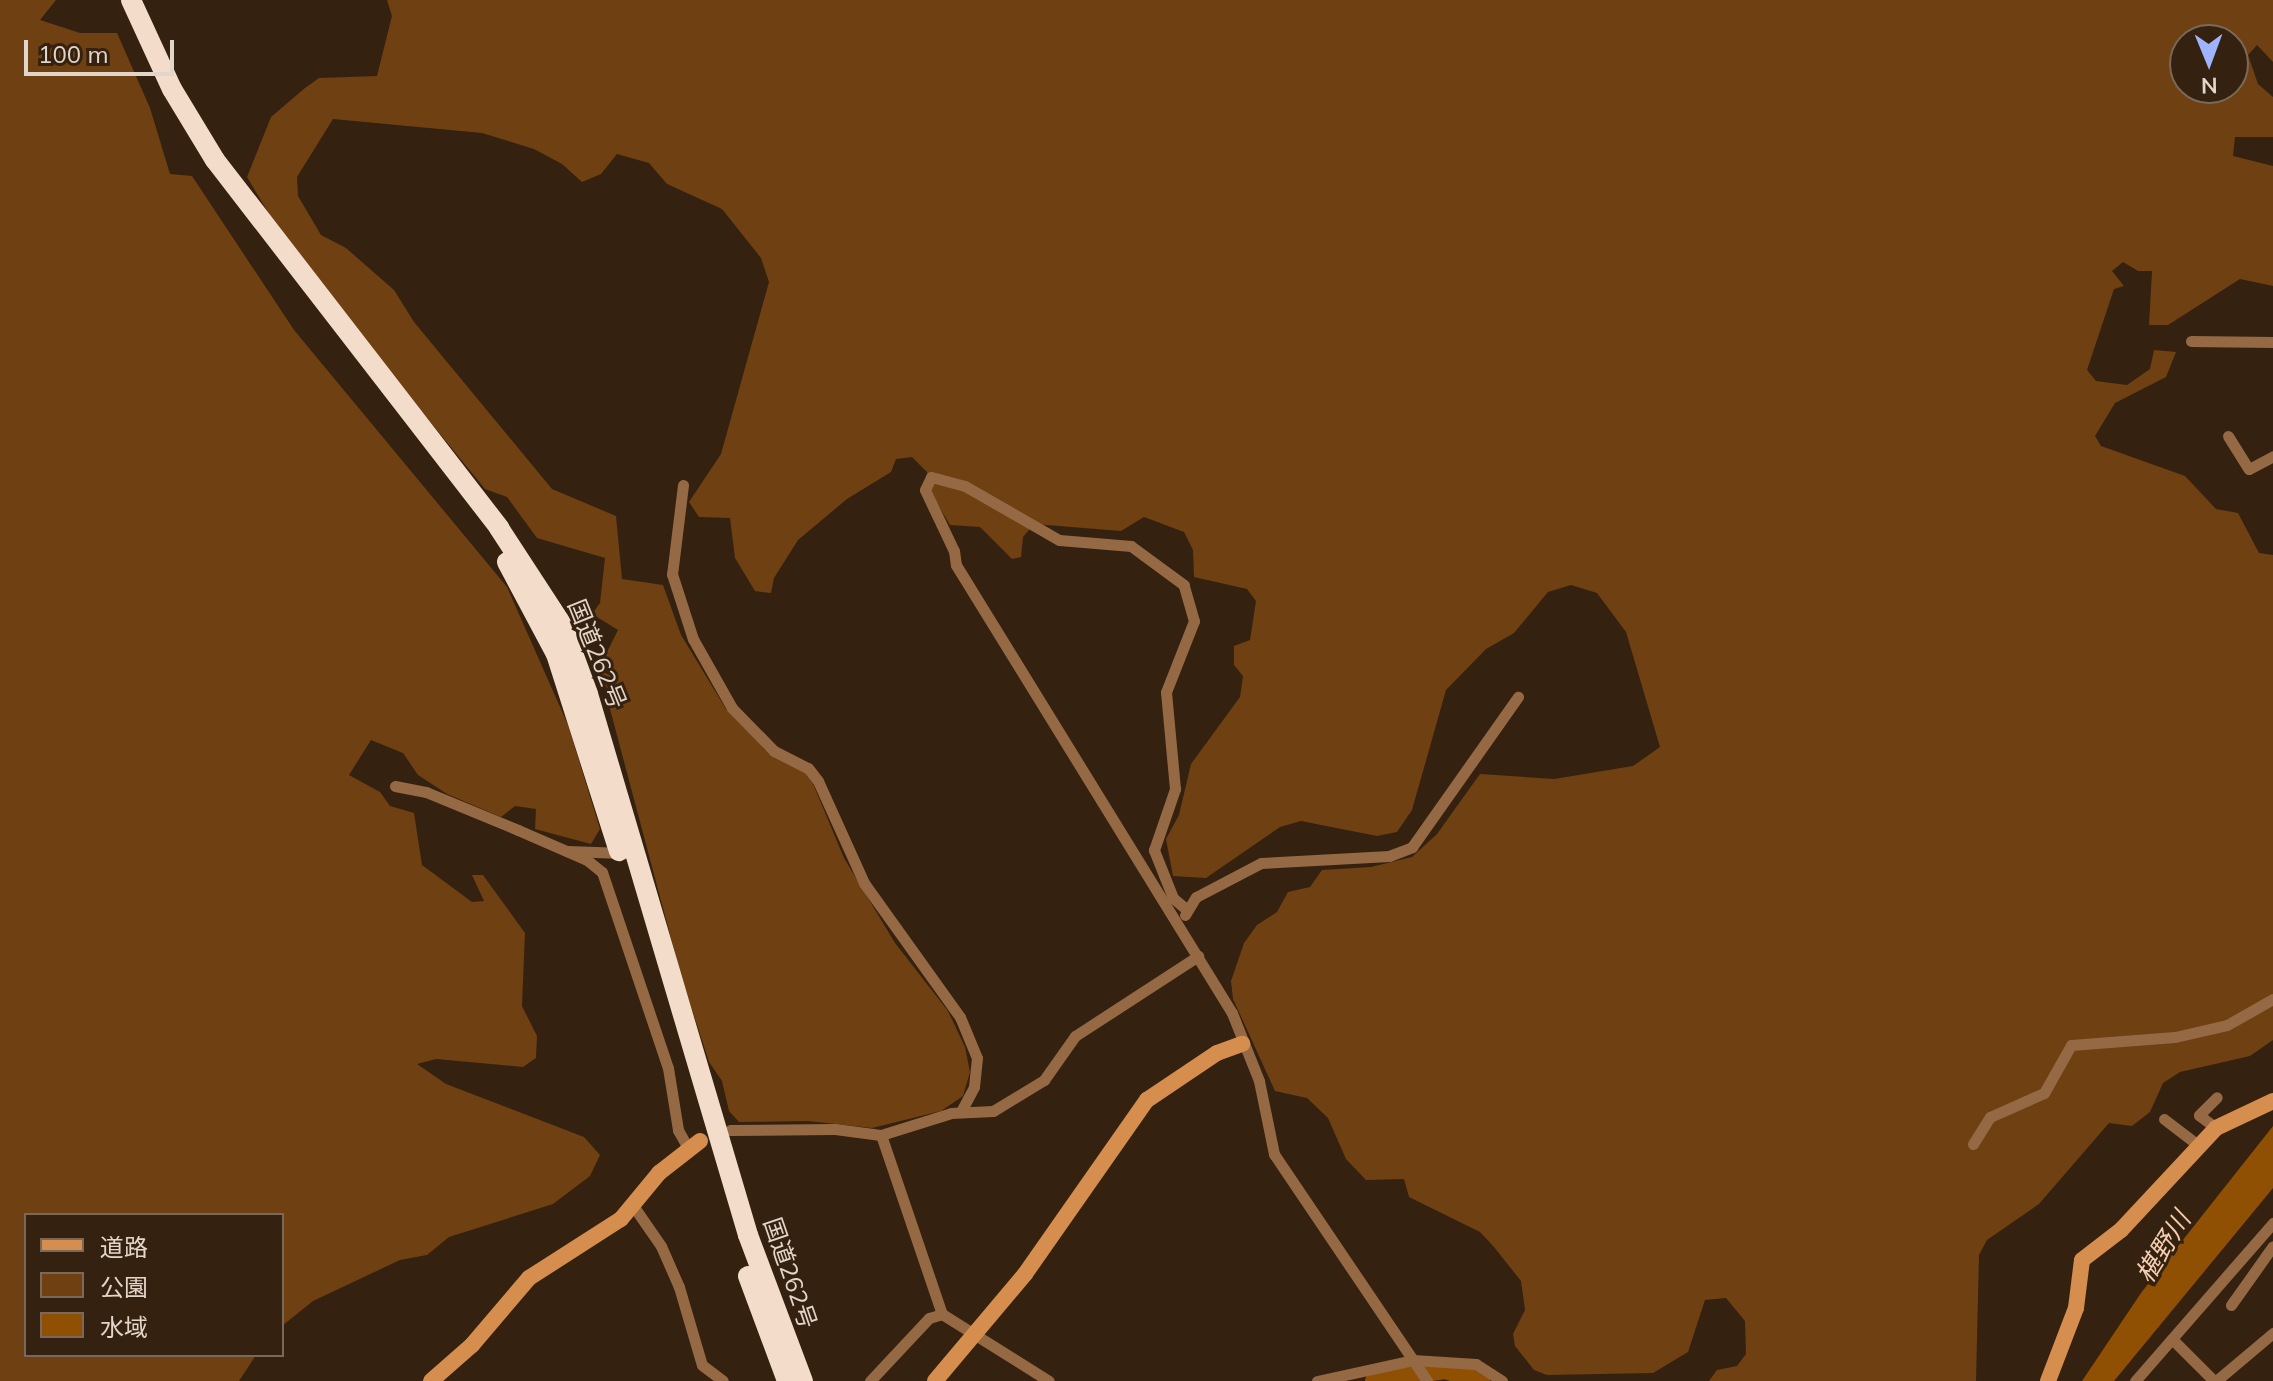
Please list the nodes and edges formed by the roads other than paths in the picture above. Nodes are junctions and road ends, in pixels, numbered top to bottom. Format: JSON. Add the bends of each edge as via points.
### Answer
{"nodes":[{"id":1,"x":117,"y":0,"type":"edge"},
{"id":2,"x":131,"y":0,"type":"edge"},
{"id":3,"x":2191,"y":341,"type":"dead end"},
{"id":4,"x":2273,"y":342,"type":"edge"},
{"id":5,"x":2228,"y":436,"type":"dead end"},
{"id":6,"x":2273,"y":456,"type":"edge"},
{"id":7,"x":683,"y":485,"type":"dead end"},
{"id":8,"x":1518,"y":697,"type":"dead end"},
{"id":9,"x":395,"y":786,"type":"dead end"},
{"id":10,"x":567,"y":851,"type":"junction"},
{"id":11,"x":626,"y":852,"type":"junction"},
{"id":12,"x":1186,"y":909,"type":"junction"},
{"id":13,"x":1182,"y":927,"type":"junction"},
{"id":14,"x":1198,"y":956,"type":"junction"},
{"id":15,"x":2273,"y":999,"type":"edge"},
{"id":16,"x":1242,"y":1044,"type":"junction"},
{"id":17,"x":2210,"y":1097,"type":"dead end"},
{"id":18,"x":2273,"y":1101,"type":"edge"},
{"id":19,"x":961,"y":1111,"type":"junction"},
{"id":20,"x":2164,"y":1119,"type":"dead end"},
{"id":21,"x":2216,"y":1128,"type":"junction"},
{"id":22,"x":730,"y":1130,"type":"dead end"},
{"id":23,"x":881,"y":1135,"type":"junction"},
{"id":24,"x":1973,"y":1144,"type":"dead end"},
{"id":25,"x":694,"y":1145,"type":"joint"},
{"id":26,"x":2198,"y":1145,"type":"junction"},
{"id":27,"x":634,"y":1207,"type":"junction"},
{"id":28,"x":2273,"y":1223,"type":"edge"},
{"id":29,"x":2273,"y":1246,"type":"edge"},
{"id":30,"x":2216,"y":1291,"type":"junction"},
{"id":31,"x":2239,"y":1294,"type":"junction"},
{"id":32,"x":2231,"y":1305,"type":"dead end"},
{"id":33,"x":942,"y":1314,"type":"junction"},
{"id":34,"x":2273,"y":1333,"type":"edge"},
{"id":35,"x":969,"y":1334,"type":"junction"},
{"id":36,"x":2172,"y":1339,"type":"junction"},
{"id":37,"x":1414,"y":1361,"type":"junction"},
{"id":38,"x":431,"y":1381,"type":"edge"},
{"id":39,"x":723,"y":1381,"type":"edge"},
{"id":40,"x":787,"y":1381,"type":"edge"},
{"id":41,"x":803,"y":1381,"type":"edge"},
{"id":42,"x":870,"y":1381,"type":"edge"},
{"id":43,"x":935,"y":1381,"type":"edge"},
{"id":44,"x":1049,"y":1381,"type":"edge"},
{"id":45,"x":1317,"y":1381,"type":"edge"},
{"id":46,"x":1427,"y":1381,"type":"edge"},
{"id":47,"x":1502,"y":1381,"type":"edge"},
{"id":48,"x":2048,"y":1381,"type":"edge"},
{"id":49,"x":2135,"y":1381,"type":"edge"},
{"id":50,"x":2215,"y":1381,"type":"edge"}],
"edges":[{"from":1,"to":11,"type":"highway","name":"国道262号","via":[[159,91],[212,177],[487,532],[524,589],[571,692]]},
{"from":2,"to":11,"type":"highway","name":"国道262号","via":[[172,89],[215,160],[542,590],[563,626],[584,681]]},
{"from":3,"to":4,"type":"street"},
{"from":5,"to":6,"type":"street","via":[[2249,469]]},
{"from":7,"to":19,"type":"street","via":[[672,574],[693,639],[732,708],[774,751],[808,768],[818,781],[864,883],[960,1017],[977,1058],[974,1087]]},
{"from":8,"to":12,"type":"street","via":[[1412,847],[1389,856],[1261,863],[1196,897]]},
{"from":9,"to":10,"type":"street","via":[[426,792]]},
{"from":10,"to":11,"type":"street","via":[[580,848],[608,856]]},
{"from":10,"to":25,"type":"street","via":[[608,880]]},
{"from":11,"to":40,"type":"highway","name":"国道262号","via":[[735,1237]]},
{"from":11,"to":41,"type":"highway","name":"国道262号","via":[[748,1235]]},
{"from":12,"to":13,"type":"street"},
{"from":12,"to":13,"type":"street","via":[[1173,898],[1154,850],[1175,789],[1166,692],[1194,621],[1184,585],[1131,546],[1059,540],[965,486],[931,477],[925,490],[956,565]]},
{"from":13,"to":14,"type":"street"},
{"from":14,"to":16,"type":"street","via":[[1232,1013]]},
{"from":14,"to":19,"type":"street","via":[[1075,1036],[1050,1074],[1020,1096],[993,1111]]},
{"from":15,"to":24,"type":"street","via":[[2227,1025],[2175,1037],[2071,1045],[2044,1093],[1990,1117]]},
{"from":16,"to":35,"type":"street","via":[[1217,1053],[1147,1100],[1025,1274]]},
{"from":16,"to":37,"type":"street","via":[[1259,1081],[1274,1154]]},
{"from":17,"to":21,"type":"street","via":[[2199,1115]]},
{"from":18,"to":21,"type":"street"},
{"from":19,"to":23,"type":"street"},
{"from":20,"to":26,"type":"street"},
{"from":21,"to":26,"type":"street"},
{"from":22,"to":23,"type":"street","via":[[835,1129]]},
{"from":23,"to":33,"type":"street"},
{"from":25,"to":27,"type":"street","via":[[659,1173]]},
{"from":26,"to":48,"type":"street","via":[[2121,1230],[2082,1260],[2076,1308]]},
{"from":27,"to":38,"type":"street","via":[[604,1231],[547,1262]]},
{"from":27,"to":39,"type":"street","via":[[661,1246],[679,1287],[702,1365]]},
{"from":28,"to":30,"type":"street"},
{"from":29,"to":31,"type":"street"},
{"from":30,"to":31,"type":"street"},
{"from":30,"to":36,"type":"street"},
{"from":31,"to":32,"type":"street"},
{"from":33,"to":35,"type":"street"},
{"from":33,"to":42,"type":"street","via":[[929,1318]]},
{"from":34,"to":50,"type":"street","via":[[2258,1352]]},
{"from":35,"to":43,"type":"street"},
{"from":35,"to":44,"type":"street"},
{"from":36,"to":49,"type":"street"},
{"from":36,"to":50,"type":"street"},
{"from":37,"to":45,"type":"street"},
{"from":37,"to":46,"type":"street"},
{"from":37,"to":47,"type":"street","via":[[1476,1364]]}]}
